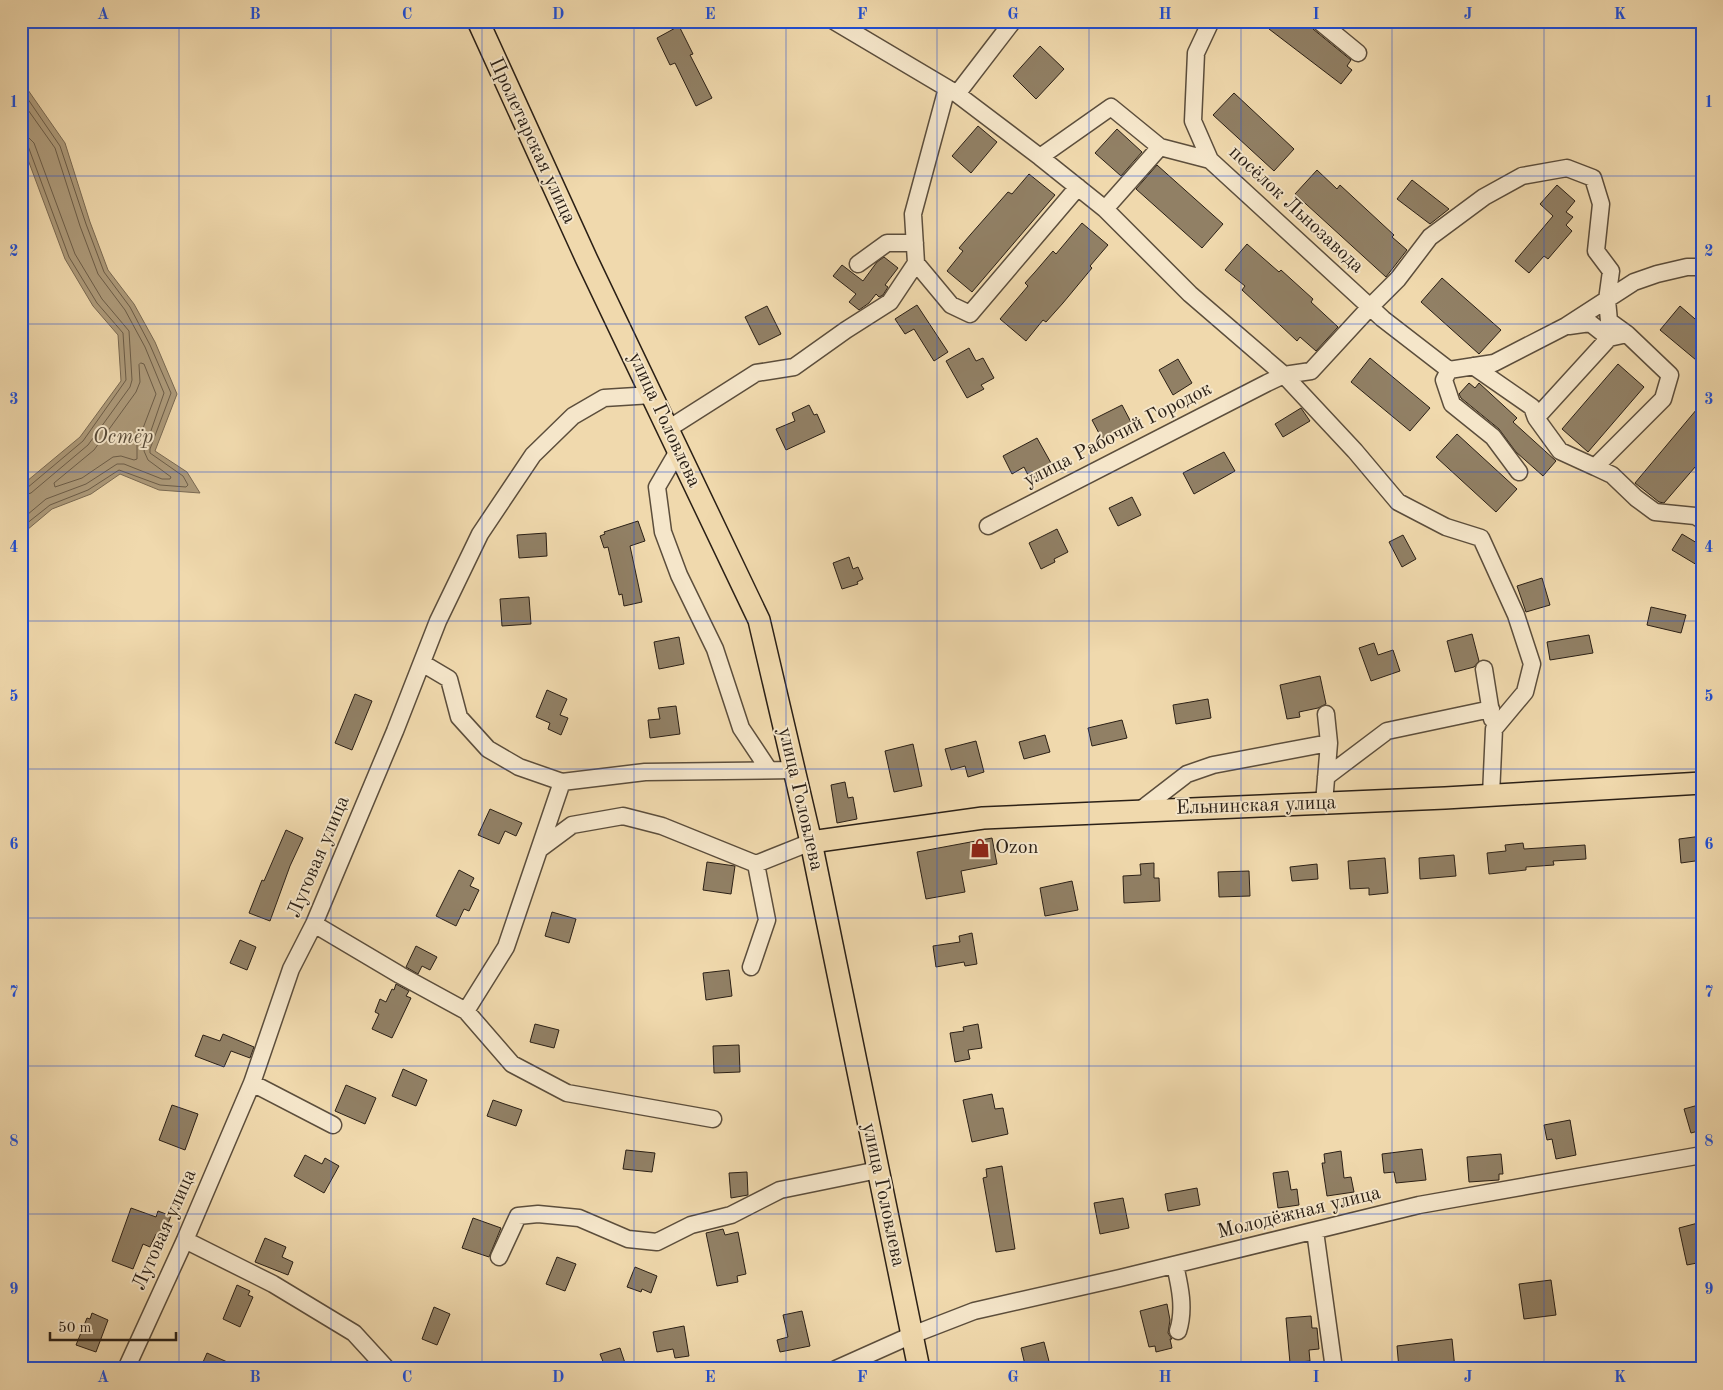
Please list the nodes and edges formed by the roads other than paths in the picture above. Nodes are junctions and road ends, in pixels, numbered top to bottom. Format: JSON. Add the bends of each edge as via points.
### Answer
{"nodes":[{"id":1,"x":478,"y":21,"type":"edge"},
{"id":2,"x":834,"y":21,"type":"edge"},
{"id":3,"x":1013,"y":21,"type":"edge"},
{"id":4,"x":1211,"y":21,"type":"edge"},
{"id":5,"x":1319,"y":21,"type":"edge"},
{"id":6,"x":1358,"y":53,"type":"dead end"},
{"id":7,"x":952,"y":91,"type":"junction"},
{"id":8,"x":1160,"y":147,"type":"junction"},
{"id":9,"x":1040,"y":157,"type":"junction"},
{"id":10,"x":1210,"y":160,"type":"junction"},
{"id":11,"x":1078,"y":188,"type":"junction"},
{"id":12,"x":1105,"y":209,"type":"junction"},
{"id":13,"x":915,"y":243,"type":"junction"},
{"id":14,"x":587,"y":260,"type":"joint"},
{"id":15,"x":916,"y":263,"type":"junction"},
{"id":16,"x":858,"y":264,"type":"dead end"},
{"id":17,"x":1702,"y":267,"type":"edge"},
{"id":18,"x":1607,"y":300,"type":"junction"},
{"id":19,"x":1370,"y":307,"type":"junction"},
{"id":20,"x":1566,"y":326,"type":"junction"},
{"id":21,"x":1627,"y":334,"type":"junction"},
{"id":22,"x":1609,"y":338,"type":"junction"},
{"id":23,"x":1473,"y":366,"type":"junction"},
{"id":24,"x":1449,"y":370,"type":"junction"},
{"id":25,"x":1284,"y":375,"type":"junction"},
{"id":26,"x":652,"y":395,"type":"junction"},
{"id":27,"x":1536,"y":418,"type":"junction"},
{"id":28,"x":668,"y":429,"type":"junction"},
{"id":29,"x":678,"y":451,"type":"junction"},
{"id":30,"x":1595,"y":467,"type":"junction"},
{"id":31,"x":1519,"y":472,"type":"dead end"},
{"id":32,"x":1702,"y":520,"type":"edge"},
{"id":33,"x":988,"y":526,"type":"dead end"},
{"id":34,"x":422,"y":663,"type":"junction"},
{"id":35,"x":1484,"y":669,"type":"dead end"},
{"id":36,"x":1491,"y":710,"type":"junction"},
{"id":37,"x":1326,"y":714,"type":"dead end"},
{"id":38,"x":1494,"y":728,"type":"junction"},
{"id":39,"x":1330,"y":743,"type":"junction"},
{"id":40,"x":769,"y":770,"type":"junction"},
{"id":41,"x":794,"y":770,"type":"junction"},
{"id":42,"x":1326,"y":777,"type":"junction"},
{"id":43,"x":562,"y":782,"type":"junction"},
{"id":44,"x":1702,"y":783,"type":"edge"},
{"id":45,"x":1491,"y":796,"type":"junction"},
{"id":46,"x":1324,"y":803,"type":"junction"},
{"id":47,"x":1139,"y":811,"type":"junction"},
{"id":48,"x":811,"y":842,"type":"junction"},
{"id":49,"x":540,"y":848,"type":"junction"},
{"id":50,"x":756,"y":864,"type":"junction"},
{"id":51,"x":314,"y":924,"type":"junction"},
{"id":52,"x":751,"y":967,"type":"dead end"},
{"id":53,"x":466,"y":1011,"type":"junction"},
{"id":54,"x":252,"y":1082,"type":"junction"},
{"id":55,"x":714,"y":1119,"type":"dead end"},
{"id":56,"x":333,"y":1125,"type":"dead end"},
{"id":57,"x":1702,"y":1155,"type":"edge"},
{"id":58,"x":878,"y":1170,"type":"junction"},
{"id":59,"x":1315,"y":1231,"type":"junction"},
{"id":60,"x":185,"y":1240,"type":"junction"},
{"id":61,"x":499,"y":1257,"type":"dead end"},
{"id":62,"x":1175,"y":1265,"type":"junction"},
{"id":63,"x":1178,"y":1331,"type":"dead end"},
{"id":64,"x":912,"y":1334,"type":"junction"},
{"id":65,"x":126,"y":1369,"type":"edge"},
{"id":66,"x":386,"y":1369,"type":"edge"},
{"id":67,"x":836,"y":1369,"type":"edge"},
{"id":68,"x":919,"y":1369,"type":"edge"},
{"id":69,"x":1334,"y":1369,"type":"edge"}],
"edges":[{"from":1,"to":14,"type":"main road","name":"Пролетарская улица"},
{"from":2,"to":7,"type":"street"},
{"from":3,"to":7,"type":"street"},
{"from":4,"to":10,"type":"street","via":[[1196,53],[1193,121]]},
{"from":5,"to":6,"type":"street"},
{"from":7,"to":9,"type":"street"},
{"from":7,"to":13,"type":"street","via":[[913,214]]},
{"from":8,"to":9,"type":"street","name":"посёлок Льнозавода","via":[[1111,107]]},
{"from":8,"to":10,"type":"street","name":"посёлок Льнозавода"},
{"from":8,"to":12,"type":"street"},
{"from":9,"to":11,"type":"street"},
{"from":10,"to":19,"type":"street","name":"посёлок Льнозавода"},
{"from":11,"to":12,"type":"street"},
{"from":11,"to":15,"type":"street","via":[[970,314],[951,305]]},
{"from":12,"to":25,"type":"street","via":[[1190,294]]},
{"from":13,"to":15,"type":"street"},
{"from":13,"to":16,"type":"street","via":[[887,243]]},
{"from":14,"to":26,"type":"main road","name":"улица Головлева"},
{"from":15,"to":28,"type":"street","via":[[890,302],[794,367],[756,372]]},
{"from":17,"to":18,"type":"street","via":[[1657,274],[1634,282]]},
{"from":18,"to":19,"type":"street","name":"улица Рабочий Городок","via":[[1611,271],[1596,251],[1601,204],[1593,178],[1568,168],[1522,176],[1484,197],[1430,237],[1398,279]]},
{"from":18,"to":20,"type":"street"},
{"from":18,"to":21,"type":"street","via":[[1609,320]]},
{"from":19,"to":24,"type":"street","name":"посёлок Льнозавода"},
{"from":19,"to":25,"type":"street","name":"улица Рабочий Городок","via":[[1311,371]]},
{"from":20,"to":22,"type":"street","via":[[1590,323]]},
{"from":20,"to":23,"type":"street","via":[[1494,363]]},
{"from":21,"to":22,"type":"street"},
{"from":21,"to":30,"type":"street","via":[[1670,375],[1662,399]]},
{"from":22,"to":27,"type":"street"},
{"from":23,"to":24,"type":"street"},
{"from":23,"to":27,"type":"street","via":[[1532,407]]},
{"from":24,"to":31,"type":"street","via":[[1444,380],[1452,404],[1493,437]]},
{"from":25,"to":33,"type":"street","name":"улица Рабочий Городок"},
{"from":25,"to":38,"type":"street","via":[[1398,502],[1446,528],[1481,538],[1516,615],[1532,664],[1525,692]]},
{"from":26,"to":28,"type":"main road","name":"улица Головлева"},
{"from":26,"to":34,"type":"street","name":"Луговая улица","via":[[604,398],[573,416],[533,455],[480,534],[438,621]]},
{"from":27,"to":30,"type":"street","via":[[1560,451]]},
{"from":28,"to":29,"type":"main road","name":"улица Головлева"},
{"from":29,"to":40,"type":"street","via":[[657,487],[663,532],[679,575],[715,649],[741,728]]},
{"from":29,"to":41,"type":"main road","name":"улица Головлева","via":[[759,620]]},
{"from":30,"to":32,"type":"street","via":[[1612,475],[1655,512],[1696,516]]},
{"from":34,"to":43,"type":"street","via":[[449,679],[459,716],[488,749],[519,768]]},
{"from":34,"to":51,"type":"street","name":"Луговая улица"},
{"from":35,"to":36,"type":"street"},
{"from":36,"to":38,"type":"street"},
{"from":36,"to":42,"type":"street","via":[[1387,730]]},
{"from":37,"to":39,"type":"street"},
{"from":38,"to":45,"type":"street"},
{"from":39,"to":42,"type":"street"},
{"from":39,"to":47,"type":"street","via":[[1187,774]]},
{"from":40,"to":41,"type":"street"},
{"from":40,"to":43,"type":"street","via":[[645,772]]},
{"from":41,"to":48,"type":"main road","name":"улица Головлева"},
{"from":42,"to":46,"type":"street"},
{"from":43,"to":49,"type":"street"},
{"from":44,"to":45,"type":"main road","name":"Ельнинская улица"},
{"from":45,"to":46,"type":"main road","name":"Ельнинская улица"},
{"from":46,"to":47,"type":"main road","name":"Ельнинская улица"},
{"from":47,"to":48,"type":"main road","name":"Ельнинская улица","via":[[982,818]]},
{"from":48,"to":50,"type":"street"},
{"from":48,"to":58,"type":"main road","name":"улица Головлева"},
{"from":49,"to":50,"type":"street","via":[[572,825],[623,816],[662,826]]},
{"from":49,"to":53,"type":"street","via":[[506,947]]},
{"from":50,"to":52,"type":"street","via":[[767,920]]},
{"from":51,"to":53,"type":"street"},
{"from":51,"to":54,"type":"street","name":"Луговая улица","via":[[291,969]]},
{"from":53,"to":55,"type":"street","via":[[512,1064],[567,1093]]},
{"from":54,"to":56,"type":"street"},
{"from":54,"to":60,"type":"street","name":"Луговая улица"},
{"from":57,"to":59,"type":"street","name":"Молодёжная улица","via":[[1419,1205]]},
{"from":58,"to":61,"type":"street","via":[[780,1190],[731,1215],[691,1224],[657,1242],[628,1239],[579,1218],[538,1214],[518,1216]]},
{"from":58,"to":64,"type":"main road","name":"улица Головлева"},
{"from":59,"to":62,"type":"street","name":"Молодёжная улица"},
{"from":59,"to":69,"type":"street"},
{"from":60,"to":65,"type":"street","name":"Луговая улица"},
{"from":60,"to":66,"type":"street","via":[[274,1284],[354,1333]]},
{"from":62,"to":63,"type":"street","via":[[1182,1297]]},
{"from":62,"to":64,"type":"street","name":"Молодёжная улица","via":[[974,1311]]},
{"from":64,"to":67,"type":"street","name":"Молодёжная улица"},
{"from":64,"to":68,"type":"main road","name":"улица Головлева"}]}
